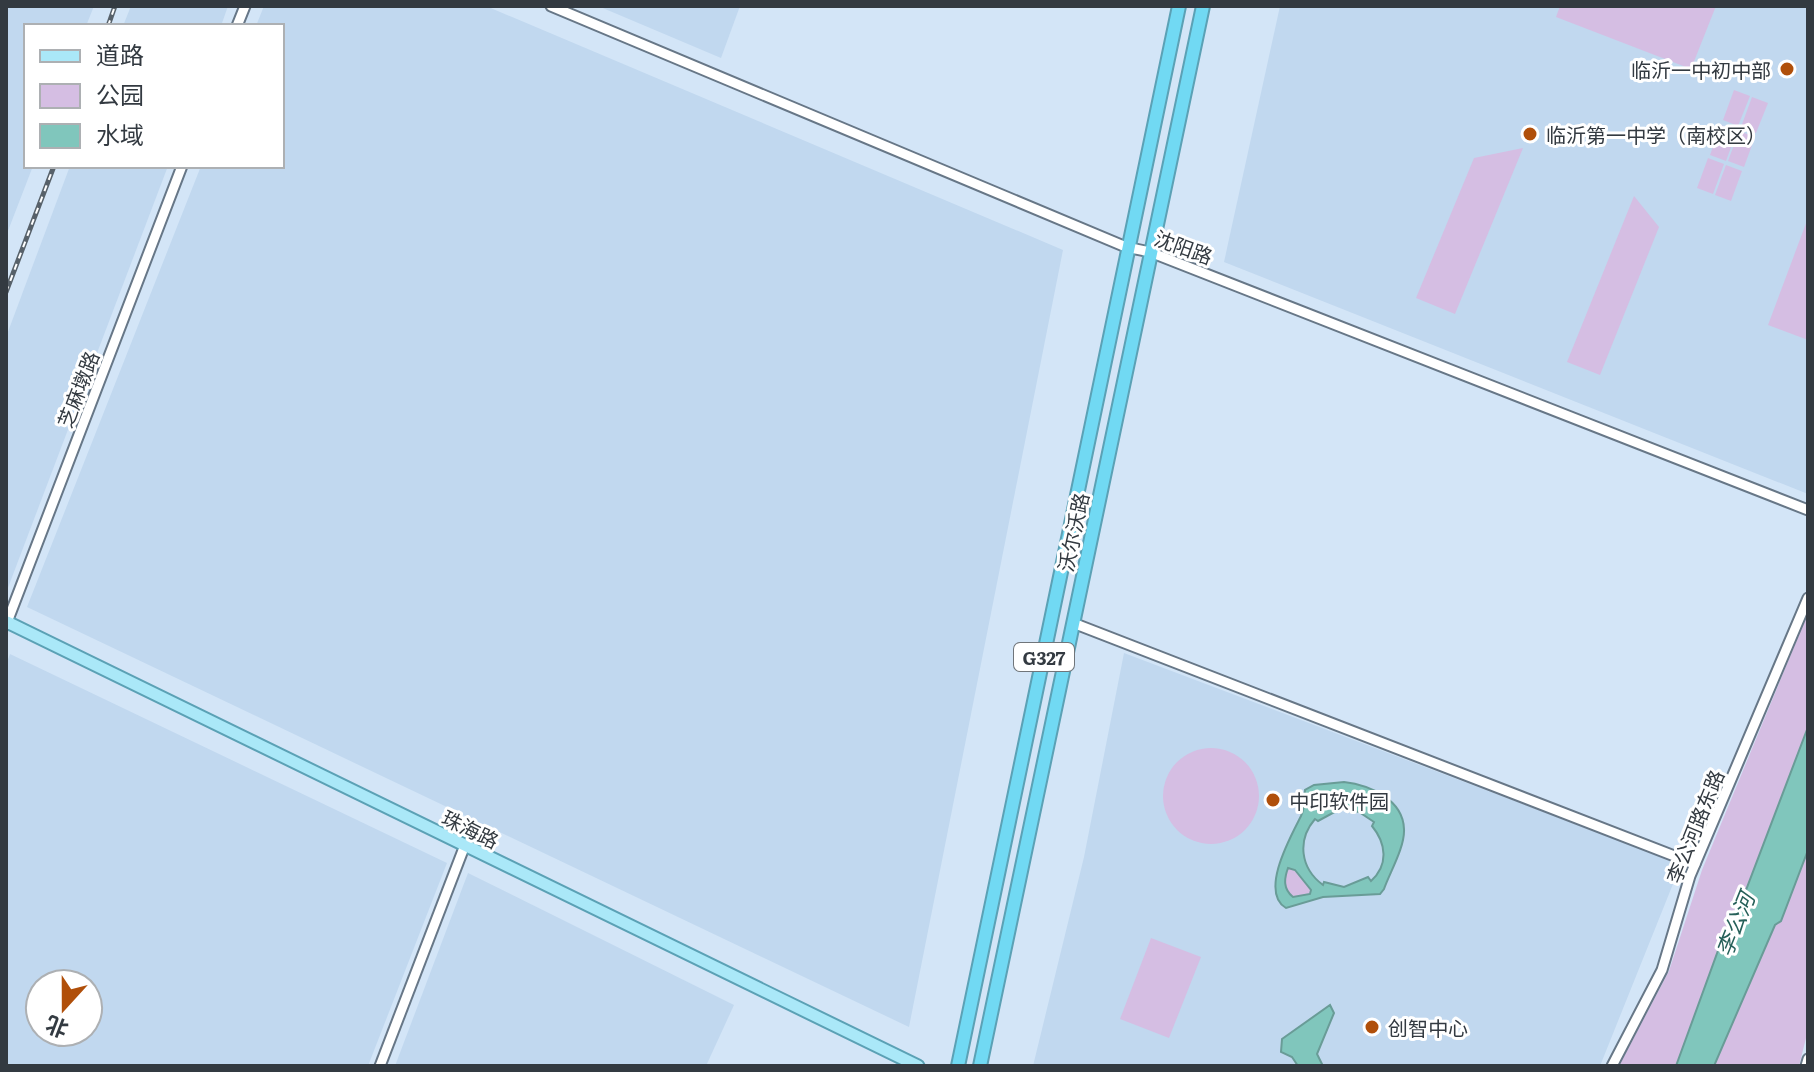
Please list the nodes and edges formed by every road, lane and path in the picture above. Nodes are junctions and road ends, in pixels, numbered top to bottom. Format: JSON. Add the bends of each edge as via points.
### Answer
{"nodes":[{"id":1,"x":551,"y":6,"type":"edge"},
{"id":2,"x":1179,"y":6,"type":"edge"},
{"id":3,"x":1203,"y":6,"type":"edge"},
{"id":4,"x":181,"y":168,"type":"edge"},
{"id":5,"x":1126,"y":247,"type":"junction"},
{"id":6,"x":1150,"y":252,"type":"junction"},
{"id":7,"x":1808,"y":510,"type":"edge"},
{"id":8,"x":1808,"y":598,"type":"edge"},
{"id":9,"x":1073,"y":623,"type":"junction"},
{"id":10,"x":7,"y":624,"type":"edge"},
{"id":11,"x":465,"y":845,"type":"junction"},
{"id":12,"x":1695,"y":864,"type":"junction"},
{"id":13,"x":1808,"y":1059,"type":"edge"},
{"id":14,"x":380,"y":1066,"type":"edge"},
{"id":15,"x":918,"y":1066,"type":"edge"},
{"id":16,"x":958,"y":1066,"type":"edge"},
{"id":17,"x":980,"y":1066,"type":"edge"},
{"id":18,"x":1612,"y":1066,"type":"edge"},
{"id":19,"x":1806,"y":1066,"type":"edge"}],
"edges":[{"from":1,"to":5,"type":"street","name":"沈阳路"},
{"from":2,"to":5,"type":"highway","name":"沃尔沃路","number":"G327"},
{"from":3,"to":6,"type":"highway","name":"沃尔沃路","number":"G327"},
{"from":4,"to":10,"type":"street","name":"芝麻墩路"},
{"from":5,"to":6,"type":"street","name":"沈阳路"},
{"from":5,"to":16,"type":"highway","name":"沃尔沃路","number":"G327"},
{"from":6,"to":7,"type":"street","name":"沈阳路"},
{"from":6,"to":9,"type":"highway","name":"沃尔沃路","number":"G327"},
{"from":8,"to":12,"type":"street","name":"李公河路东路"},
{"from":9,"to":12,"type":"street"},
{"from":9,"to":17,"type":"highway","name":"沃尔沃路","number":"G327"},
{"from":10,"to":11,"type":"main road","name":"珠海路"},
{"from":11,"to":14,"type":"street"},
{"from":11,"to":15,"type":"main road","name":"珠海路"},
{"from":12,"to":18,"type":"street","name":"李公河路东路","via":[[1662,970]]},
{"from":13,"to":19,"type":"street"}]}
